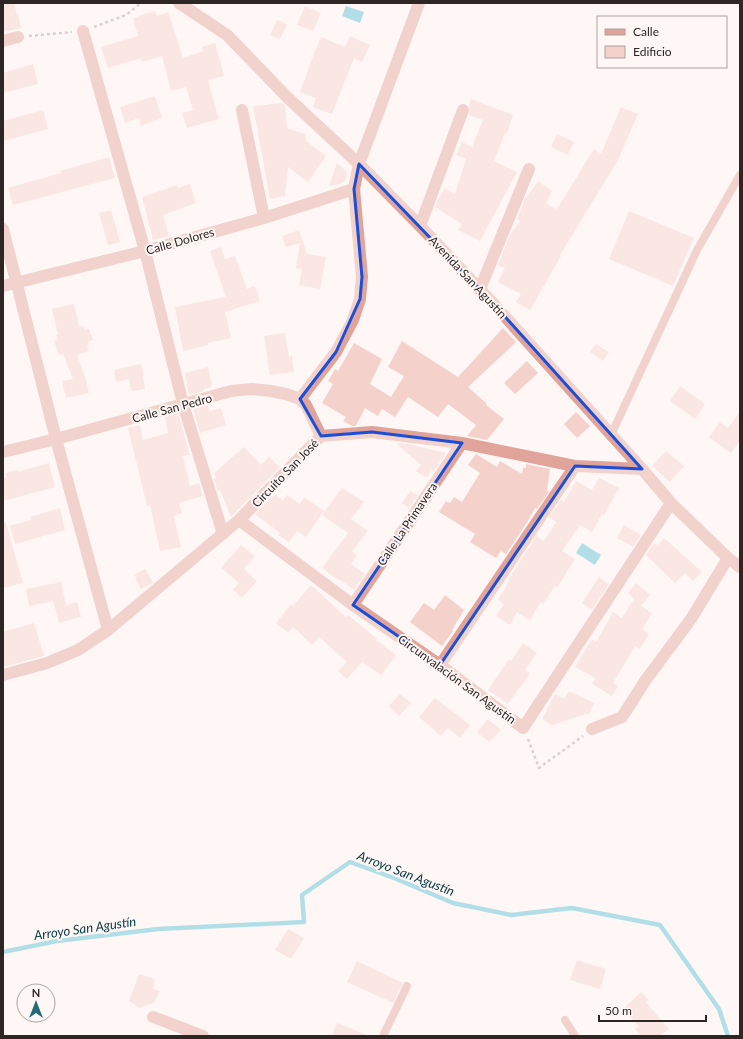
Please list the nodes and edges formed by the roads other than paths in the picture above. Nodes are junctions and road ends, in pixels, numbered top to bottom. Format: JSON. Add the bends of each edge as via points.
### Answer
{"nodes":[{"id":1,"x":179,"y":3,"type":"edge"},
{"id":2,"x":419,"y":3,"type":"edge"},
{"id":3,"x":83,"y":31,"type":"road end"},
{"id":4,"x":18,"y":37,"type":"road end"},
{"id":5,"x":3,"y":41,"type":"edge"},
{"id":6,"x":242,"y":110,"type":"dead end"},
{"id":7,"x":463,"y":110,"type":"dead end"},
{"id":8,"x":359,"y":164,"type":"junction"},
{"id":9,"x":529,"y":169,"type":"dead end"},
{"id":10,"x":740,"y":175,"type":"edge"},
{"id":11,"x":354,"y":188,"type":"junction"},
{"id":12,"x":264,"y":218,"type":"junction"},
{"id":13,"x":420,"y":226,"type":"junction"},
{"id":14,"x":3,"y":229,"type":"edge"},
{"id":15,"x":145,"y":251,"type":"junction"},
{"id":16,"x":17,"y":282,"type":"junction"},
{"id":17,"x":3,"y":286,"type":"edge"},
{"id":18,"x":480,"y":290,"type":"junction"},
{"id":19,"x":300,"y":399,"type":"junction"},
{"id":20,"x":183,"y":404,"type":"junction"},
{"id":21,"x":611,"y":435,"type":"junction"},
{"id":22,"x":321,"y":436,"type":"junction"},
{"id":23,"x":56,"y":439,"type":"junction"},
{"id":24,"x":462,"y":443,"type":"junction"},
{"id":25,"x":3,"y":452,"type":"edge"},
{"id":26,"x":575,"y":466,"type":"junction"},
{"id":27,"x":642,"y":469,"type":"junction"},
{"id":28,"x":671,"y":503,"type":"junction"},
{"id":29,"x":239,"y":520,"type":"junction"},
{"id":30,"x":223,"y":534,"type":"junction"},
{"id":31,"x":728,"y":558,"type":"junction"},
{"id":32,"x":740,"y":567,"type":"edge"},
{"id":33,"x":353,"y":605,"type":"junction"},
{"id":34,"x":108,"y":630,"type":"junction"},
{"id":35,"x":440,"y":665,"type":"junction"},
{"id":36,"x":3,"y":675,"type":"edge"},
{"id":37,"x":592,"y":729,"type":"road end"},
{"id":38,"x":407,"y":986,"type":"dead end"},
{"id":39,"x":153,"y":1017,"type":"dead end"},
{"id":40,"x":566,"y":1020,"type":"dead end"},
{"id":41,"x":203,"y":1036,"type":"edge"},
{"id":42,"x":384,"y":1036,"type":"edge"},
{"id":43,"x":575,"y":1036,"type":"edge"}],
"edges":[{"from":1,"to":8,"type":"street","name":"Avenida San Agustín","via":[[227,35],[288,98]]},
{"from":2,"to":8,"type":"street"},
{"from":3,"to":15,"type":"street"},
{"from":4,"to":5,"type":"street"},
{"from":6,"to":12,"type":"street"},
{"from":7,"to":13,"type":"street"},
{"from":8,"to":11,"type":"street"},
{"from":8,"to":13,"type":"street","name":"Avenida San Agustín"},
{"from":9,"to":18,"type":"street"},
{"from":10,"to":21,"type":"lane","via":[[697,250]]},
{"from":11,"to":12,"type":"street","name":"Calle Dolores"},
{"from":11,"to":19,"type":"street","via":[[362,277],[360,299],[353,320],[336,352]]},
{"from":12,"to":15,"type":"street","name":"Calle Dolores"},
{"from":13,"to":18,"type":"street","name":"Avenida San Agustín"},
{"from":14,"to":16,"type":"street"},
{"from":15,"to":16,"type":"street","name":"Calle Dolores"},
{"from":15,"to":20,"type":"street"},
{"from":16,"to":17,"type":"street","name":"Calle Dolores"},
{"from":16,"to":23,"type":"street"},
{"from":18,"to":21,"type":"street","name":"Avenida San Agustín"},
{"from":19,"to":20,"type":"street","name":"Calle San Pedro","via":[[286,394],[252,389],[231,391]]},
{"from":19,"to":22,"type":"street","via":[[306,405]]},
{"from":20,"to":23,"type":"street","name":"Calle San Pedro"},
{"from":20,"to":30,"type":"street"},
{"from":21,"to":27,"type":"street","name":"Avenida San Agustín"},
{"from":22,"to":24,"type":"street","name":"Circuito San José","via":[[372,432]]},
{"from":22,"to":29,"type":"street","name":"Circuito San José"},
{"from":23,"to":25,"type":"street","name":"Calle San Pedro"},
{"from":23,"to":34,"type":"street"},
{"from":24,"to":26,"type":"street","name":"Circuito San José"},
{"from":24,"to":33,"type":"street","name":"Calle La Primavera"},
{"from":26,"to":27,"type":"street","name":"Circuito San José"},
{"from":26,"to":35,"type":"street"},
{"from":27,"to":28,"type":"street","name":"Avenida San Agustín"},
{"from":28,"to":31,"type":"street","name":"Avenida San Agustín"},
{"from":28,"to":35,"type":"street","name":"Circunvalación San Agustín","via":[[523,728]]},
{"from":29,"to":30,"type":"street","name":"Circuito San José"},
{"from":29,"to":33,"type":"street","name":"Circunvalación San Agustín"},
{"from":30,"to":34,"type":"street","name":"Circuito San José"},
{"from":31,"to":32,"type":"street","name":"Avenida San Agustín"},
{"from":31,"to":37,"type":"street","via":[[691,619],[622,717]]},
{"from":33,"to":35,"type":"street","name":"Circunvalación San Agustín"},
{"from":34,"to":36,"type":"street","name":"Circuito San José","via":[[78,650],[48,663]]},
{"from":38,"to":42,"type":"lane"},
{"from":39,"to":41,"type":"street"},
{"from":40,"to":43,"type":"lane"}]}
